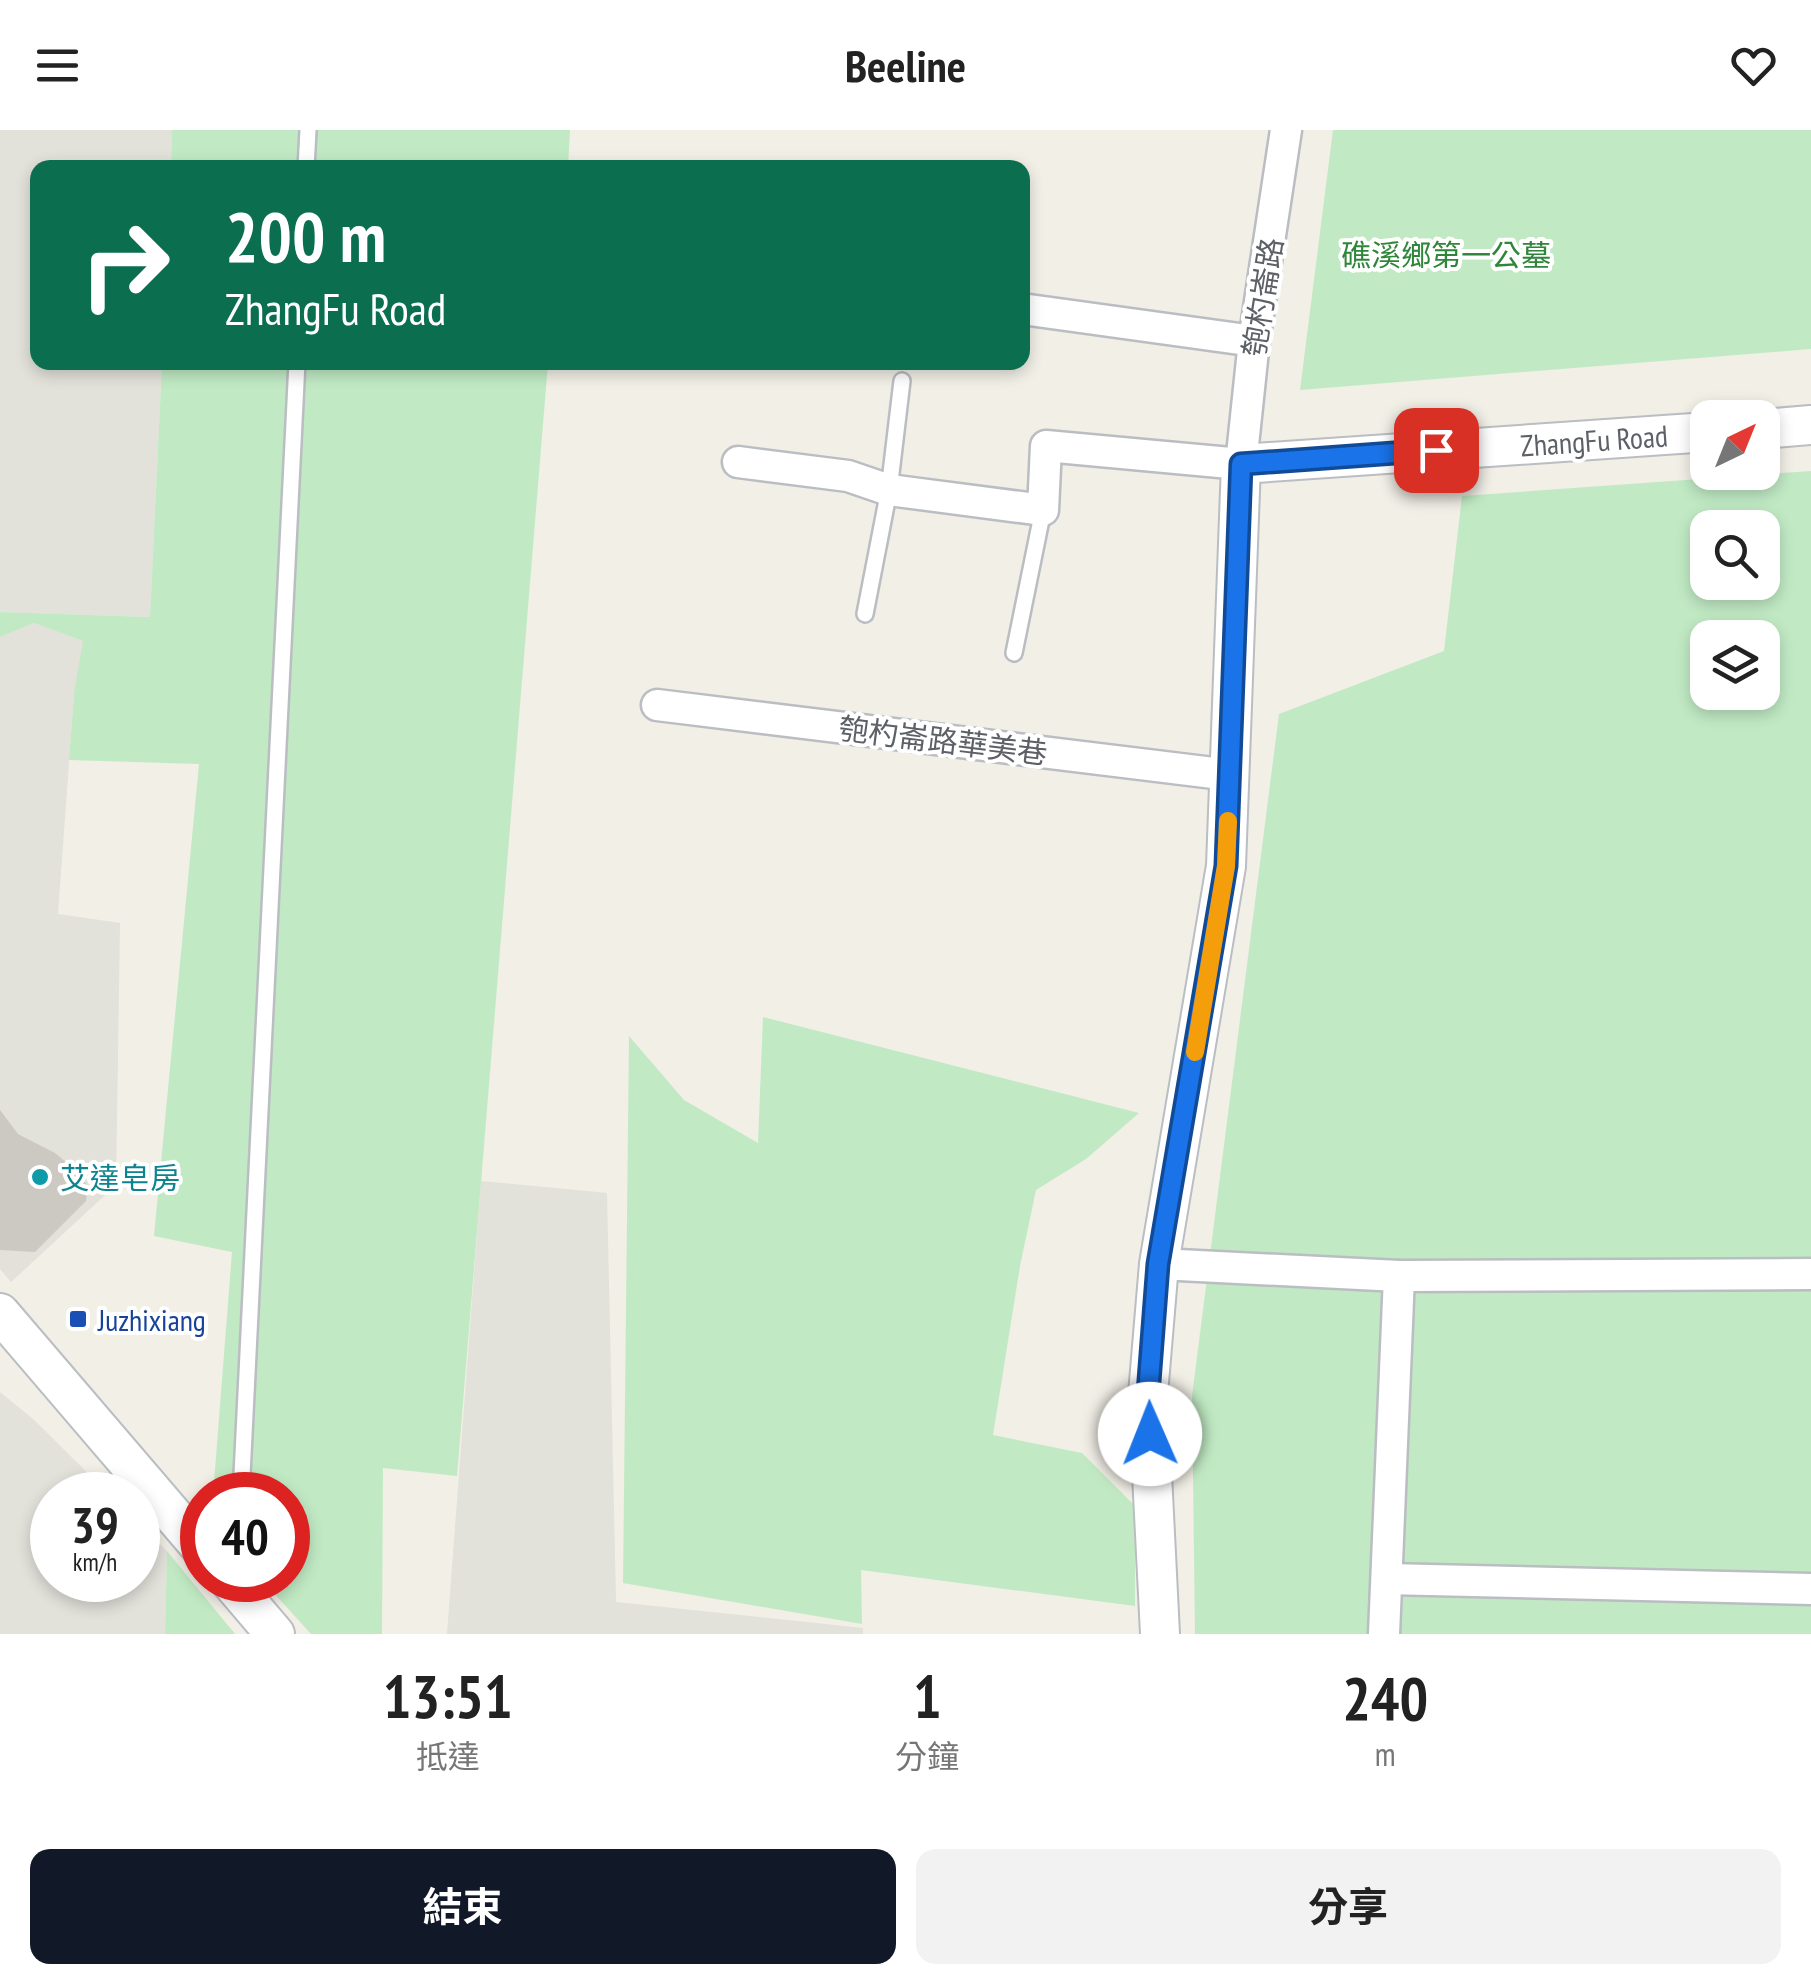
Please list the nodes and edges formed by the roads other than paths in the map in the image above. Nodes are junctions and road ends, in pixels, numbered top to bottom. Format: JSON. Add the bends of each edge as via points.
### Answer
{"nodes":[{"id":1,"x":308,"y":130,"type":"edge"},
{"id":2,"x":1286,"y":130,"type":"edge"},
{"id":3,"x":306,"y":160,"type":"edge"},
{"id":4,"x":1030,"y":310,"type":"edge"},
{"id":5,"x":1254,"y":340,"type":"junction"},
{"id":6,"x":297,"y":370,"type":"edge"},
{"id":7,"x":902,"y":381,"type":"dead end"},
{"id":8,"x":1811,"y":425,"type":"edge"},
{"id":9,"x":1780,"y":427,"type":"edge"},
{"id":10,"x":1690,"y":433,"type":"edge"},
{"id":11,"x":738,"y":462,"type":"dead end"},
{"id":12,"x":1241,"y":464,"type":"junction"},
{"id":13,"x":890,"y":490,"type":"junction"},
{"id":14,"x":1044,"y":510,"type":"junction"},
{"id":15,"x":865,"y":614,"type":"dead end"},
{"id":16,"x":1014,"y":653,"type":"dead end"},
{"id":17,"x":657,"y":705,"type":"dead end"},
{"id":18,"x":1230,"y":776,"type":"junction"},
{"id":19,"x":1158,"y":1264,"type":"junction"},
{"id":20,"x":1811,"y":1274,"type":"edge"},
{"id":21,"x":1399,"y":1276,"type":"junction"},
{"id":22,"x":0,"y":1313,"type":"edge"},
{"id":23,"x":242,"y":1472,"type":"edge"},
{"id":24,"x":180,"y":1524,"type":"edge"},
{"id":25,"x":1387,"y":1579,"type":"junction"},
{"id":26,"x":1811,"y":1589,"type":"edge"},
{"id":27,"x":250,"y":1602,"type":"edge"},
{"id":28,"x":276,"y":1634,"type":"edge"},
{"id":29,"x":1160,"y":1634,"type":"edge"},
{"id":30,"x":1384,"y":1634,"type":"edge"}],
"edges":[{"from":1,"to":3,"type":"lane"},
{"from":2,"to":5,"type":"street","name":"匏杓崙路"},
{"from":4,"to":5,"type":"street"},
{"from":5,"to":12,"type":"street","name":"匏杓崙路"},
{"from":6,"to":23,"type":"lane"},
{"from":7,"to":13,"type":"lane"},
{"from":8,"to":9,"type":"street"},
{"from":10,"to":12,"type":"street","name":"ZhangFu Road"},
{"from":11,"to":13,"type":"street","via":[[848,476]]},
{"from":12,"to":14,"type":"street","via":[[1046,446]]},
{"from":12,"to":18,"type":"street"},
{"from":13,"to":14,"type":"street"},
{"from":13,"to":15,"type":"lane"},
{"from":14,"to":16,"type":"lane"},
{"from":17,"to":18,"type":"street","name":"匏杓崙路華美巷"},
{"from":18,"to":19,"type":"street","via":[[1226,866]]},
{"from":19,"to":21,"type":"street"},
{"from":19,"to":29,"type":"street","via":[[1148,1394]]},
{"from":20,"to":21,"type":"street"},
{"from":21,"to":25,"type":"street"},
{"from":22,"to":24,"type":"street"},
{"from":25,"to":26,"type":"street"},
{"from":25,"to":30,"type":"street"},
{"from":27,"to":28,"type":"street"}]}
